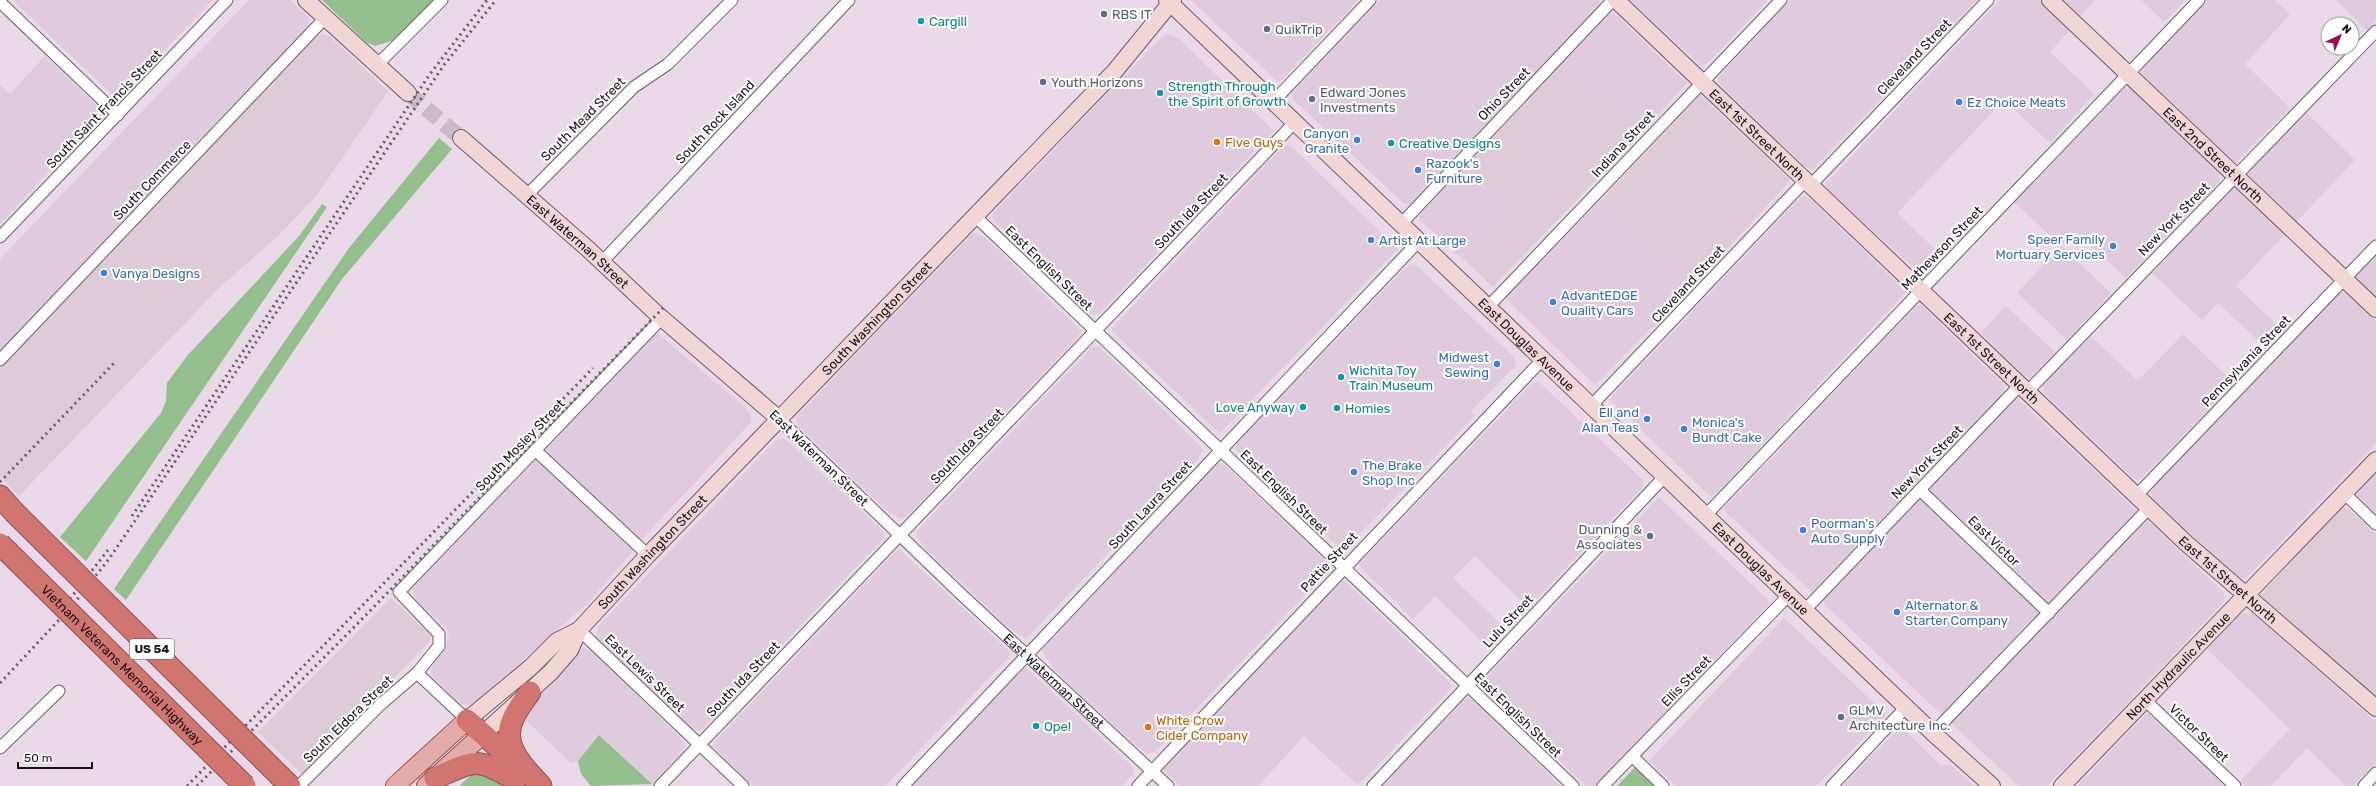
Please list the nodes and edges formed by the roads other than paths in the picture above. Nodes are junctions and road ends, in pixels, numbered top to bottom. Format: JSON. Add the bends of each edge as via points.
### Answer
{"nodes":[{"id":1,"x":228,"y":0,"type":"edge"},
{"id":2,"x":306,"y":0,"type":"edge"},
{"id":3,"x":442,"y":0,"type":"edge"},
{"id":4,"x":732,"y":0,"type":"edge"},
{"id":5,"x":849,"y":0,"type":"edge"},
{"id":6,"x":1370,"y":0,"type":"edge"},
{"id":7,"x":1614,"y":0,"type":"edge"},
{"id":8,"x":1781,"y":0,"type":"edge"},
{"id":9,"x":1988,"y":0,"type":"edge"},
{"id":10,"x":2050,"y":0,"type":"edge"},
{"id":11,"x":2199,"y":0,"type":"edge"},
{"id":12,"x":1170,"y":1,"type":"edge"},
{"id":13,"x":0,"y":2,"type":"edge"},
{"id":14,"x":325,"y":18,"type":"junction"},
{"id":15,"x":2376,"y":31,"type":"edge"},
{"id":16,"x":376,"y":66,"type":"junction"},
{"id":17,"x":2128,"y":74,"type":"junction"},
{"id":18,"x":1701,"y":82,"type":"junction"},
{"id":19,"x":408,"y":93,"type":"tunnel mouth"},
{"id":20,"x":1272,"y":103,"type":"junction"},
{"id":21,"x":118,"y":115,"type":"junction"},
{"id":22,"x":1294,"y":123,"type":"junction"},
{"id":23,"x":461,"y":138,"type":"tunnel mouth"},
{"id":24,"x":2235,"y":176,"type":"junction"},
{"id":25,"x":1808,"y":183,"type":"junction"},
{"id":26,"x":527,"y":195,"type":"junction"},
{"id":27,"x":976,"y":217,"type":"junction"},
{"id":28,"x":1400,"y":225,"type":"junction"},
{"id":29,"x":0,"y":237,"type":"edge"},
{"id":30,"x":1418,"y":242,"type":"junction"},
{"id":31,"x":2376,"y":246,"type":"edge"},
{"id":32,"x":602,"y":262,"type":"junction"},
{"id":33,"x":2344,"y":279,"type":"junction"},
{"id":34,"x":1920,"y":291,"type":"junction"},
{"id":35,"x":1487,"y":308,"type":"junction"},
{"id":36,"x":2376,"y":309,"type":"edge"},
{"id":37,"x":662,"y":318,"type":"junction"},
{"id":38,"x":1096,"y":331,"type":"junction"},
{"id":39,"x":0,"y":360,"type":"edge"},
{"id":40,"x":1542,"y":360,"type":"junction"},
{"id":41,"x":2024,"y":389,"type":"junction"},
{"id":42,"x":1591,"y":406,"type":"junction"},
{"id":43,"x":778,"y":418,"type":"junction"},
{"id":44,"x":535,"y":450,"type":"junction"},
{"id":45,"x":1220,"y":450,"type":"junction"},
{"id":46,"x":2376,"y":460,"type":"edge"},
{"id":47,"x":1665,"y":476,"type":"junction"},
{"id":48,"x":1920,"y":490,"type":"junction"},
{"id":49,"x":2344,"y":493,"type":"junction"},
{"id":50,"x":2136,"y":496,"type":"junction"},
{"id":51,"x":5,"y":503,"type":"edge"},
{"id":52,"x":2150,"y":508,"type":"junction"},
{"id":53,"x":1706,"y":515,"type":"junction"},
{"id":54,"x":2376,"y":524,"type":"edge"},
{"id":55,"x":900,"y":536,"type":"junction"},
{"id":56,"x":0,"y":544,"type":"edge"},
{"id":57,"x":648,"y":555,"type":"junction"},
{"id":58,"x":1343,"y":567,"type":"junction"},
{"id":59,"x":399,"y":592,"type":"joint"},
{"id":60,"x":1789,"y":595,"type":"junction"},
{"id":61,"x":2246,"y":596,"type":"junction"},
{"id":62,"x":1805,"y":610,"type":"junction"},
{"id":63,"x":2049,"y":612,"type":"junction"},
{"id":64,"x":579,"y":630,"type":"junction"},
{"id":65,"x":1028,"y":656,"type":"junction"},
{"id":66,"x":417,"y":673,"type":"junction"},
{"id":67,"x":1467,"y":685,"type":"junction"},
{"id":68,"x":59,"y":691,"type":"dead end"},
{"id":69,"x":530,"y":692,"type":"junction"},
{"id":70,"x":2145,"y":700,"type":"junction"},
{"id":71,"x":1906,"y":707,"type":"junction"},
{"id":72,"x":2376,"y":708,"type":"edge"},
{"id":73,"x":476,"y":731,"type":"junction"},
{"id":74,"x":1933,"y":733,"type":"junction"},
{"id":75,"x":700,"y":745,"type":"junction"},
{"id":76,"x":0,"y":748,"type":"edge"},
{"id":77,"x":1632,"y":756,"type":"junction"},
{"id":78,"x":1152,"y":771,"type":"junction"},
{"id":79,"x":2376,"y":773,"type":"edge"},
{"id":80,"x":431,"y":782,"type":"edge"},
{"id":81,"x":518,"y":783,"type":"edge"},
{"id":82,"x":245,"y":786,"type":"edge"},
{"id":83,"x":290,"y":786,"type":"edge"},
{"id":84,"x":299,"y":786,"type":"edge"},
{"id":85,"x":394,"y":786,"type":"edge"},
{"id":86,"x":541,"y":786,"type":"edge"},
{"id":87,"x":660,"y":786,"type":"edge"},
{"id":88,"x":743,"y":786,"type":"edge"},
{"id":89,"x":902,"y":786,"type":"edge"},
{"id":90,"x":1138,"y":786,"type":"edge"},
{"id":91,"x":1168,"y":786,"type":"edge"},
{"id":92,"x":1372,"y":786,"type":"edge"},
{"id":93,"x":1573,"y":786,"type":"edge"},
{"id":94,"x":1603,"y":786,"type":"edge"},
{"id":95,"x":1663,"y":786,"type":"edge"},
{"id":96,"x":1832,"y":786,"type":"edge"},
{"id":97,"x":1992,"y":786,"type":"edge"},
{"id":98,"x":2062,"y":786,"type":"edge"},
{"id":99,"x":2235,"y":786,"type":"edge"},
{"id":100,"x":2364,"y":786,"type":"edge"}],
"edges":[{"from":1,"to":21,"type":"street","name":"South Saint Francis Street"},
{"from":2,"to":14,"type":"street"},
{"from":3,"to":16,"type":"street"},
{"from":4,"to":26,"type":"street","name":"South Mead Street","via":[[668,64],[634,86]]},
{"from":5,"to":32,"type":"street","name":"South Rock Island"},
{"from":6,"to":20,"type":"street"},
{"from":7,"to":18,"type":"street","name":"East 1st Street North"},
{"from":7,"to":28,"type":"street","name":"Ohio Street"},
{"from":8,"to":18,"type":"street","name":"Indiana Street"},
{"from":9,"to":25,"type":"street","name":"Cleveland Street"},
{"from":10,"to":17,"type":"street","name":"East 2nd Street North"},
{"from":11,"to":17,"type":"street","name":"Mathewson Street"},
{"from":12,"to":20,"type":"street","name":"East Douglas Avenue"},
{"from":12,"to":27,"type":"street","name":"South Washington Street","via":[[1115,71]]},
{"from":13,"to":21,"type":"street"},
{"from":14,"to":16,"type":"street"},
{"from":14,"to":39,"type":"street","name":"South Commerce"},
{"from":15,"to":24,"type":"street","name":"New York Street"},
{"from":16,"to":19,"type":"street"},
{"from":17,"to":24,"type":"street","name":"East 2nd Street North"},
{"from":17,"to":34,"type":"street","name":"Mathewson Street"},
{"from":18,"to":25,"type":"street","name":"East 1st Street North"},
{"from":18,"to":35,"type":"street","name":"Indiana Street"},
{"from":20,"to":22,"type":"street","name":"East Douglas Avenue"},
{"from":21,"to":29,"type":"street","name":"South Saint Francis Street"},
{"from":22,"to":28,"type":"street","name":"East Douglas Avenue"},
{"from":22,"to":38,"type":"street","name":"South Ida Street"},
{"from":23,"to":26,"type":"street","name":"East Waterman Street"},
{"from":24,"to":33,"type":"street","name":"East 2nd Street North"},
{"from":24,"to":41,"type":"street","name":"New York Street"},
{"from":25,"to":34,"type":"street","name":"East 1st Street North"},
{"from":25,"to":42,"type":"street","name":"Cleveland Street"},
{"from":26,"to":32,"type":"street","name":"East Waterman Street"},
{"from":27,"to":38,"type":"street","name":"East English Street"},
{"from":27,"to":43,"type":"street","name":"South Washington Street"},
{"from":28,"to":30,"type":"street","name":"East Douglas Avenue"},
{"from":30,"to":35,"type":"street","name":"East Douglas Avenue"},
{"from":30,"to":45,"type":"street","name":"South Laura Street"},
{"from":31,"to":33,"type":"street","name":"Pennsylvania Street"},
{"from":32,"to":37,"type":"street","name":"East Waterman Street"},
{"from":33,"to":36,"type":"street","name":"East 2nd Street North"},
{"from":33,"to":50,"type":"street","name":"Pennsylvania Street"},
{"from":34,"to":41,"type":"street","name":"East 1st Street North"},
{"from":34,"to":53,"type":"street","name":"Mathewson Street"},
{"from":35,"to":40,"type":"street","name":"East Douglas Avenue"},
{"from":37,"to":43,"type":"street","name":"East Waterman Street"},
{"from":37,"to":44,"type":"street","name":"South Mosley Street"},
{"from":38,"to":45,"type":"street","name":"East English Street"},
{"from":38,"to":55,"type":"street","name":"South Ida Street"},
{"from":40,"to":42,"type":"street","name":"East Douglas Avenue"},
{"from":40,"to":58,"type":"street","name":"Pattie Street"},
{"from":41,"to":48,"type":"street","name":"New York Street"},
{"from":41,"to":50,"type":"street","name":"East 1st Street North"},
{"from":42,"to":47,"type":"street","name":"East Douglas Avenue"},
{"from":43,"to":55,"type":"street","name":"East Waterman Street"},
{"from":43,"to":57,"type":"street","name":"South Washington Street"},
{"from":44,"to":57,"type":"street"},
{"from":44,"to":59,"type":"street","name":"South Mosley Street"},
{"from":45,"to":58,"type":"street","name":"East English Street"},
{"from":45,"to":65,"type":"street","name":"South Laura Street"},
{"from":46,"to":49,"type":"street","name":"North Hydraulic Avenue"},
{"from":47,"to":53,"type":"street","name":"East Douglas Avenue"},
{"from":47,"to":67,"type":"street","name":"Lulu Street"},
{"from":48,"to":62,"type":"street","name":"New York Street"},
{"from":48,"to":63,"type":"street","name":"East Victor"},
{"from":49,"to":54,"type":"street"},
{"from":49,"to":61,"type":"street","name":"North Hydraulic Avenue"},
{"from":50,"to":52,"type":"street","name":"East 1st Street North"},
{"from":51,"to":83,"type":"highway","number":"US 54","bridge":true},
{"from":52,"to":61,"type":"street","name":"East 1st Street North"},
{"from":52,"to":63,"type":"street"},
{"from":53,"to":60,"type":"street","name":"East Douglas Avenue"},
{"from":55,"to":65,"type":"street","name":"East Waterman Street"},
{"from":55,"to":75,"type":"street","name":"South Ida Street"},
{"from":56,"to":82,"type":"highway","name":"Vietnam Veterans Memorial Highway","number":"US 54","bridge":true},
{"from":57,"to":64,"type":"street","name":"South Washington Street"},
{"from":58,"to":67,"type":"street","name":"East English Street"},
{"from":58,"to":78,"type":"street","name":"Pattie Street"},
{"from":59,"to":66,"type":"street","name":"South Eldora Street","via":[[439,634],[439,646]]},
{"from":60,"to":62,"type":"street","name":"East Douglas Avenue"},
{"from":60,"to":77,"type":"street","name":"Ellis Street"},
{"from":61,"to":70,"type":"street","name":"North Hydraulic Avenue"},
{"from":61,"to":72,"type":"street","name":"East 1st Street North"},
{"from":62,"to":71,"type":"street","name":"East Douglas Avenue"},
{"from":63,"to":74,"type":"street"},
{"from":64,"to":69,"type":"street","name":"South Washington Street","via":[[570,650]]},
{"from":64,"to":73,"type":"street","name":"South Washington Street","via":[[557,640]]},
{"from":64,"to":75,"type":"street","name":"East Lewis Street"},
{"from":65,"to":78,"type":"street","name":"East Waterman Street"},
{"from":65,"to":89,"type":"street","name":"South Laura Street"},
{"from":66,"to":73,"type":"street"},
{"from":66,"to":84,"type":"street","name":"South Eldora Street","via":[[380,704]]},
{"from":67,"to":92,"type":"street","name":"Lulu Street"},
{"from":67,"to":93,"type":"street","name":"East English Street"},
{"from":68,"to":76,"type":"street"},
{"from":69,"to":73,"type":"street","name":"South Washington Street"},
{"from":69,"to":86,"type":"highway","via":[[513,718],[510,737],[518,760]]},
{"from":70,"to":98,"type":"street","name":"North Hydraulic Avenue"},
{"from":70,"to":99,"type":"street","name":"Victor Street"},
{"from":71,"to":74,"type":"street","name":"East Douglas Avenue"},
{"from":71,"to":96,"type":"street"},
{"from":73,"to":80,"type":"main road","name":"South Washington Street"},
{"from":73,"to":81,"type":"highway","via":[[492,756]]},
{"from":73,"to":85,"type":"main road","name":"South Washington Street"},
{"from":73,"to":86,"type":"highway"},
{"from":74,"to":97,"type":"street","name":"East Douglas Avenue"},
{"from":75,"to":87,"type":"street","name":"South Ida Street"},
{"from":75,"to":88,"type":"street","name":"East Lewis Street"},
{"from":77,"to":94,"type":"street","name":"Ellis Street"},
{"from":77,"to":95,"type":"street"},
{"from":78,"to":90,"type":"street","name":"Pattie Street"},
{"from":78,"to":91,"type":"street","name":"East Waterman Street"},
{"from":79,"to":100,"type":"street"},
{"from":80,"to":81,"type":"highway","via":[[471,763],[481,762]]}]}
